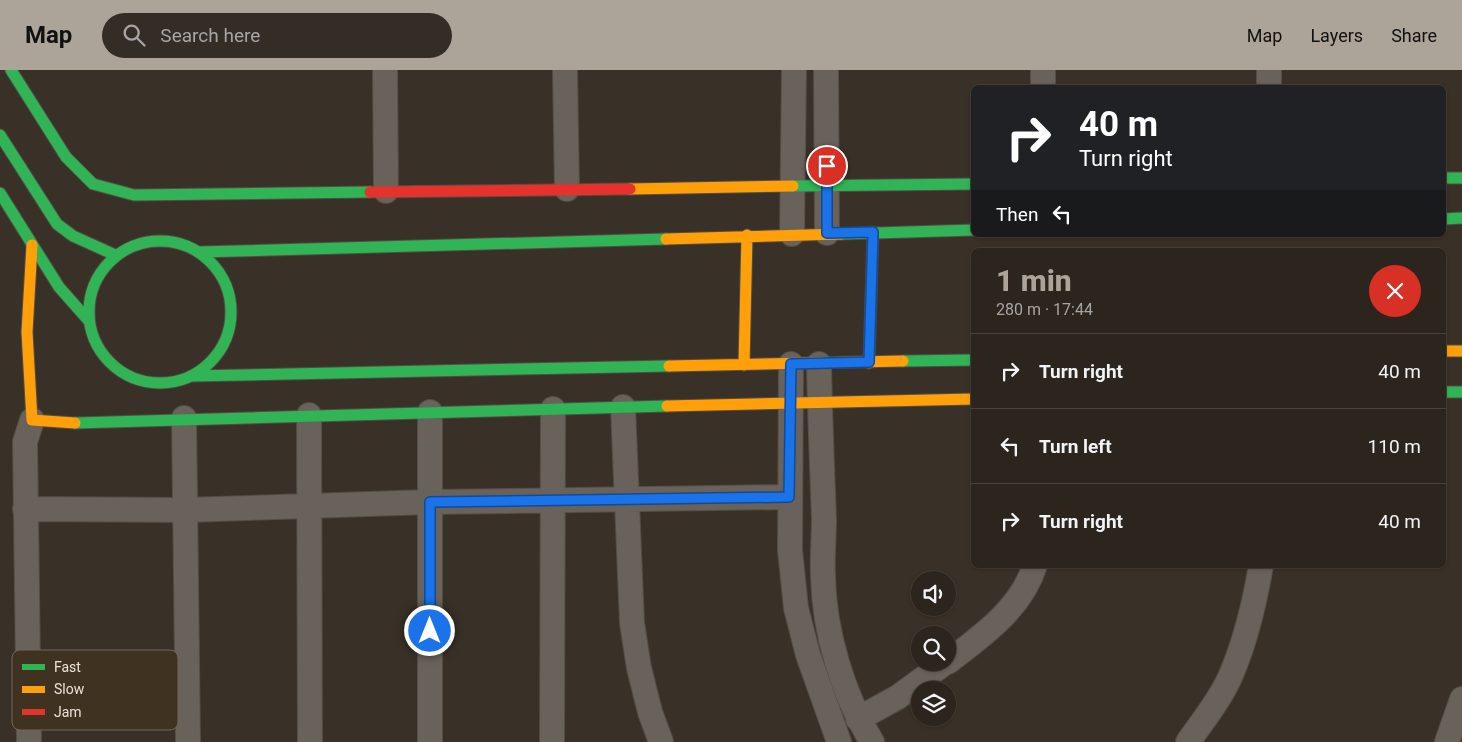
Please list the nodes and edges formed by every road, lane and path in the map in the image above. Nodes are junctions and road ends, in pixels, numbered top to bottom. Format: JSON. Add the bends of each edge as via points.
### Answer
{"nodes":[{"id":1,"x":11,"y":70,"type":"edge"},
{"id":2,"x":385,"y":70,"type":"edge"},
{"id":3,"x":565,"y":70,"type":"edge"},
{"id":4,"x":794,"y":70,"type":"edge"},
{"id":5,"x":826,"y":70,"type":"edge"},
{"id":6,"x":1042,"y":70,"type":"edge"},
{"id":7,"x":1269,"y":70,"type":"edge"},
{"id":8,"x":1043,"y":85,"type":"edge"},
{"id":9,"x":1269,"y":85,"type":"edge"},
{"id":10,"x":0,"y":135,"type":"edge"},
{"id":11,"x":1446,"y":178,"type":"edge"},
{"id":12,"x":1462,"y":178,"type":"edge"},
{"id":13,"x":971,"y":184,"type":"edge"},
{"id":14,"x":828,"y":185,"type":"junction"},
{"id":15,"x":791,"y":186,"type":"junction"},
{"id":16,"x":567,"y":189,"type":"junction"},
{"id":17,"x":386,"y":192,"type":"junction"},
{"id":18,"x":0,"y":193,"type":"edge"},
{"id":19,"x":1462,"y":218,"type":"edge"},
{"id":20,"x":1446,"y":219,"type":"edge"},
{"id":21,"x":971,"y":230,"type":"edge"},
{"id":22,"x":873,"y":232,"type":"junction"},
{"id":23,"x":827,"y":233,"type":"junction"},
{"id":24,"x":792,"y":234,"type":"junction"},
{"id":25,"x":747,"y":235,"type":"junction"},
{"id":26,"x":32,"y":245,"type":"junction"},
{"id":27,"x":199,"y":252,"type":"junction"},
{"id":28,"x":114,"y":255,"type":"junction"},
{"id":29,"x":89,"y":322,"type":"junction"},
{"id":30,"x":1446,"y":351,"type":"edge"},
{"id":31,"x":1462,"y":351,"type":"edge"},
{"id":32,"x":971,"y":360,"type":"edge"},
{"id":33,"x":869,"y":362,"type":"junction"},
{"id":34,"x":791,"y":364,"type":"junction"},
{"id":35,"x":819,"y":364,"type":"junction"},
{"id":36,"x":744,"y":365,"type":"junction"},
{"id":37,"x":191,"y":376,"type":"junction"},
{"id":38,"x":1446,"y":392,"type":"edge"},
{"id":39,"x":1462,"y":392,"type":"edge"},
{"id":40,"x":971,"y":399,"type":"edge"},
{"id":41,"x":819,"y":402,"type":"junction"},
{"id":42,"x":791,"y":403,"type":"junction"},
{"id":43,"x":623,"y":407,"type":"junction"},
{"id":44,"x":554,"y":409,"type":"junction"},
{"id":45,"x":430,"y":412,"type":"junction"},
{"id":46,"x":309,"y":415,"type":"junction"},
{"id":47,"x":184,"y":418,"type":"junction"},
{"id":48,"x":32,"y":420,"type":"junction"},
{"id":49,"x":789,"y":497,"type":"junction"},
{"id":50,"x":627,"y":500,"type":"junction"},
{"id":51,"x":553,"y":501,"type":"junction"},
{"id":52,"x":430,"y":502,"type":"junction"},
{"id":53,"x":309,"y":505,"type":"junction"},
{"id":54,"x":25,"y":509,"type":"junction"},
{"id":55,"x":185,"y":510,"type":"junction"},
{"id":56,"x":1034,"y":568,"type":"edge"},
{"id":57,"x":1261,"y":568,"type":"edge"},
{"id":58,"x":27,"y":650,"type":"edge"},
{"id":59,"x":956,"y":655,"type":"edge"},
{"id":60,"x":934,"y":671,"type":"edge"},
{"id":61,"x":1462,"y":699,"type":"edge"},
{"id":62,"x":858,"y":719,"type":"junction"},
{"id":63,"x":188,"y":742,"type":"edge"},
{"id":64,"x":310,"y":742,"type":"edge"},
{"id":65,"x":430,"y":742,"type":"edge"},
{"id":66,"x":552,"y":742,"type":"edge"},
{"id":67,"x":661,"y":742,"type":"edge"},
{"id":68,"x":839,"y":742,"type":"edge"},
{"id":69,"x":872,"y":742,"type":"edge"},
{"id":70,"x":1188,"y":742,"type":"edge"},
{"id":71,"x":1447,"y":742,"type":"edge"}],
"edges":[{"from":1,"to":17,"type":"street","via":[[66,157],[92,184],[134,195]]},
{"from":2,"to":17,"type":"street"},
{"from":3,"to":16,"type":"street"},
{"from":4,"to":15,"type":"street"},
{"from":5,"to":14,"type":"street"},
{"from":6,"to":8,"type":"street"},
{"from":7,"to":9,"type":"street"},
{"from":10,"to":28,"type":"street","via":[[57,224],[73,236]]},
{"from":11,"to":12,"type":"street"},
{"from":13,"to":14,"type":"street"},
{"from":14,"to":15,"type":"street"},
{"from":14,"to":23,"type":"street"},
{"from":15,"to":16,"type":"street"},
{"from":15,"to":24,"type":"street"},
{"from":16,"to":17,"type":"street"},
{"from":18,"to":26,"type":"street"},
{"from":19,"to":20,"type":"street"},
{"from":21,"to":22,"type":"street"},
{"from":22,"to":23,"type":"street"},
{"from":22,"to":33,"type":"street"},
{"from":23,"to":24,"type":"street"},
{"from":24,"to":25,"type":"street"},
{"from":25,"to":27,"type":"street"},
{"from":25,"to":36,"type":"street"},
{"from":26,"to":29,"type":"street","via":[[58,287]]},
{"from":26,"to":48,"type":"street","via":[[27,332]]},
{"from":27,"to":28,"type":"street","via":[[175,242],[150,241]]},
{"from":27,"to":37,"type":"street","via":[[217,269],[228,291],[231,316],[225,340],[211,361]]},
{"from":28,"to":29,"type":"street","via":[[91,293]]},
{"from":29,"to":37,"type":"street","via":[[96,343],[108,361],[126,375],[148,382],[170,382]]},
{"from":30,"to":31,"type":"street"},
{"from":32,"to":33,"type":"street"},
{"from":33,"to":35,"type":"street"},
{"from":34,"to":35,"type":"street"},
{"from":34,"to":36,"type":"street"},
{"from":34,"to":42,"type":"street"},
{"from":35,"to":41,"type":"street"},
{"from":36,"to":37,"type":"street"},
{"from":38,"to":39,"type":"street"},
{"from":40,"to":41,"type":"street"},
{"from":41,"to":42,"type":"street"},
{"from":41,"to":62,"type":"street","via":[[824,524],[822,577],[838,664]]},
{"from":42,"to":43,"type":"street"},
{"from":42,"to":49,"type":"street"},
{"from":43,"to":44,"type":"street"},
{"from":43,"to":50,"type":"street"},
{"from":44,"to":45,"type":"street"},
{"from":44,"to":51,"type":"street"},
{"from":45,"to":46,"type":"street"},
{"from":45,"to":52,"type":"street"},
{"from":46,"to":47,"type":"street"},
{"from":46,"to":53,"type":"street"},
{"from":47,"to":48,"type":"street","via":[[84,424]]},
{"from":47,"to":55,"type":"street"},
{"from":48,"to":54,"type":"street","via":[[25,442]]},
{"from":49,"to":50,"type":"street"},
{"from":49,"to":68,"type":"street","via":[[796,608],[808,655]]},
{"from":50,"to":51,"type":"street"},
{"from":50,"to":67,"type":"street","via":[[632,623],[639,668]]},
{"from":51,"to":52,"type":"street"},
{"from":51,"to":66,"type":"street"},
{"from":52,"to":53,"type":"street"},
{"from":52,"to":65,"type":"street"},
{"from":53,"to":55,"type":"street"},
{"from":53,"to":64,"type":"street"},
{"from":54,"to":55,"type":"street"},
{"from":54,"to":58,"type":"street"},
{"from":55,"to":63,"type":"street"},
{"from":56,"to":59,"type":"street","via":[[1015,604],[986,633]]},
{"from":57,"to":70,"type":"street","via":[[1252,614],[1233,671]]},
{"from":60,"to":62,"type":"street"},
{"from":61,"to":71,"type":"street"},
{"from":62,"to":69,"type":"street"}]}
